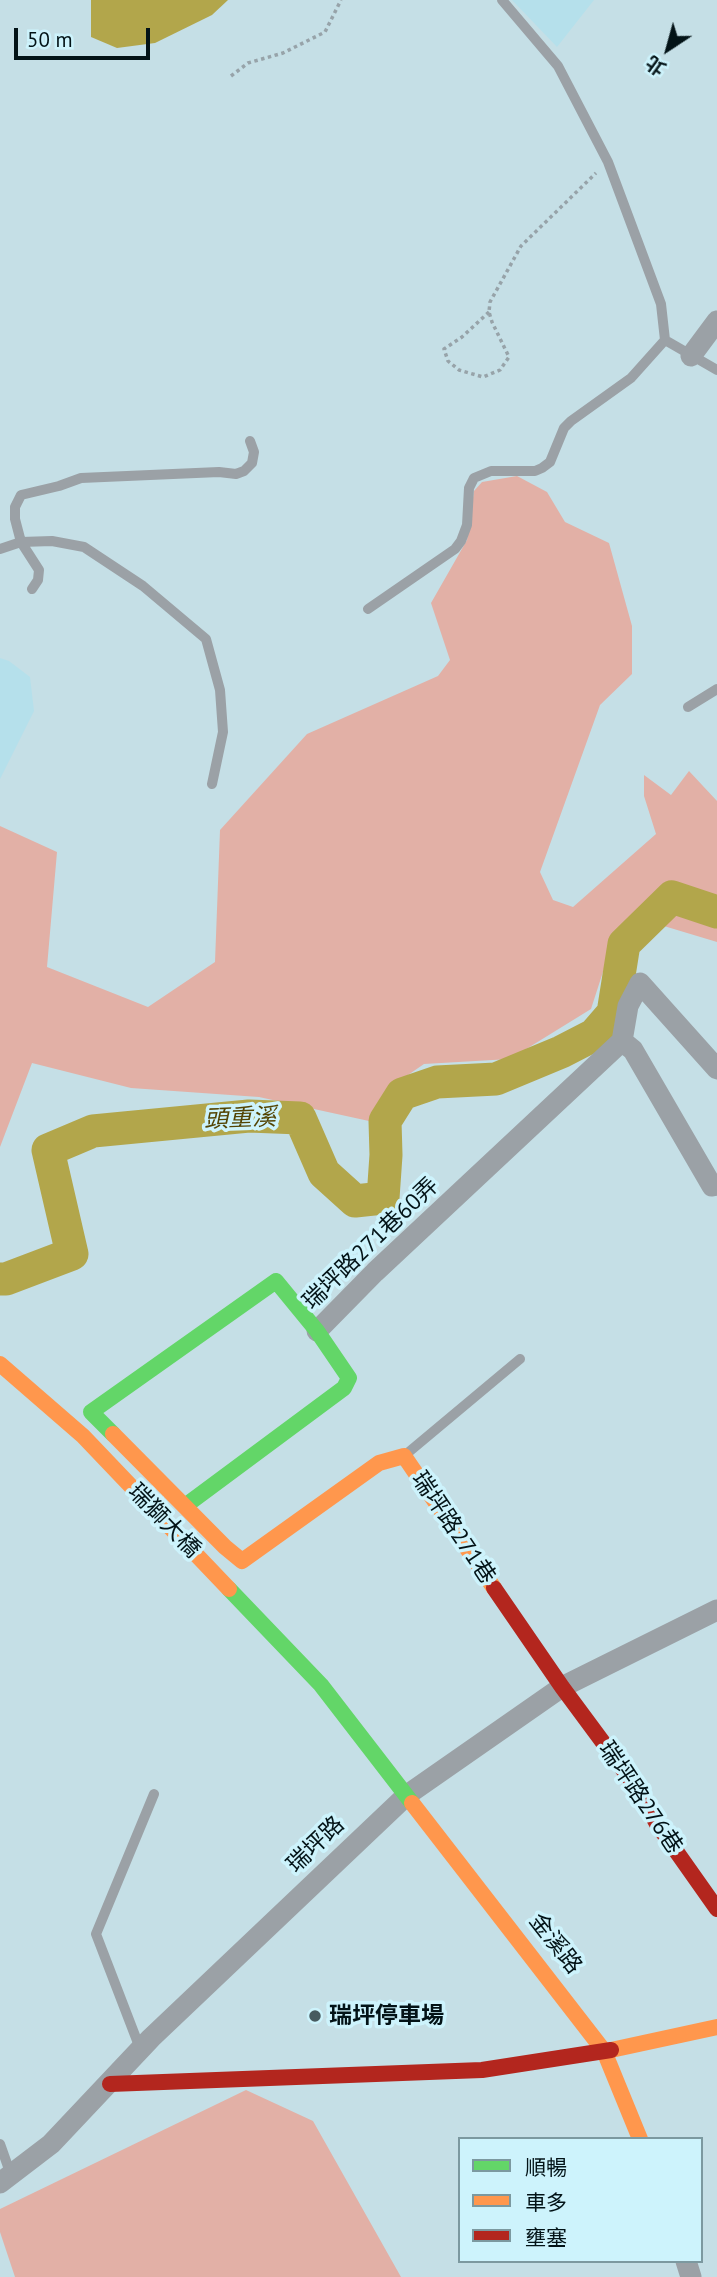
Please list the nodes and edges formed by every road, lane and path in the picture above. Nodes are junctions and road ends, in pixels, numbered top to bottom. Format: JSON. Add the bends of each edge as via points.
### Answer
{"nodes":[{"id":1,"x":341,"y":0,"type":"edge"},
{"id":2,"x":502,"y":0,"type":"edge"},
{"id":3,"x":231,"y":76,"type":"dead end"},
{"id":4,"x":608,"y":162,"type":"junction"},
{"id":5,"x":489,"y":312,"type":"junction"},
{"id":6,"x":717,"y":321,"type":"edge"},
{"id":7,"x":664,"y":340,"type":"junction"},
{"id":8,"x":691,"y":356,"type":"junction"},
{"id":9,"x":717,"y":370,"type":"edge"},
{"id":10,"x":250,"y":440,"type":"dead end"},
{"id":11,"x":21,"y":542,"type":"junction"},
{"id":12,"x":0,"y":548,"type":"edge"},
{"id":13,"x":32,"y":589,"type":"dead end"},
{"id":14,"x":368,"y":609,"type":"dead end"},
{"id":15,"x":717,"y":689,"type":"edge"},
{"id":16,"x":688,"y":707,"type":"dead end"},
{"id":17,"x":212,"y":784,"type":"dead end"},
{"id":18,"x":622,"y":1041,"type":"junction"},
{"id":19,"x":717,"y":1069,"type":"edge"},
{"id":20,"x":717,"y":1185,"type":"edge"},
{"id":21,"x":317,"y":1331,"type":"junction"},
{"id":22,"x":520,"y":1359,"type":"dead end"},
{"id":23,"x":0,"y":1364,"type":"edge"},
{"id":24,"x":404,"y":1457,"type":"junction"},
{"id":25,"x":185,"y":1506,"type":"junction"},
{"id":26,"x":717,"y":1610,"type":"edge"},
{"id":27,"x":562,"y":1687,"type":"junction"},
{"id":28,"x":154,"y":1794,"type":"dead end"},
{"id":29,"x":407,"y":1795,"type":"junction"},
{"id":30,"x":717,"y":1909,"type":"edge"},
{"id":31,"x":717,"y":2027,"type":"edge"},
{"id":32,"x":141,"y":2050,"type":"junction"},
{"id":33,"x":604,"y":2051,"type":"junction"},
{"id":34,"x":110,"y":2084,"type":"junction"},
{"id":35,"x":639,"y":2137,"type":"edge"},
{"id":36,"x":0,"y":2144,"type":"edge"},
{"id":37,"x":6,"y":2179,"type":"edge"}],
"edges":[{"from":1,"to":3,"type":"path","via":[[325,32],[283,53],[248,63]]},
{"from":2,"to":4,"type":"lane","via":[[558,66]]},
{"from":4,"to":5,"type":"path","via":[[521,246]]},
{"from":4,"to":7,"type":"lane","via":[[662,304]]},
{"from":5,"to":5,"type":"path","via":[[509,357],[500,370],[482,377],[459,370],[447,361],[444,349]]},
{"from":6,"to":8,"type":"street"},
{"from":7,"to":8,"type":"lane"},
{"from":7,"to":14,"type":"lane","via":[[631,378],[571,421],[550,462],[542,468],[491,471],[474,478],[467,525],[455,549]]},
{"from":8,"to":9,"type":"lane"},
{"from":10,"to":11,"type":"lane","via":[[252,463],[236,474],[81,478],[21,495],[15,519]]},
{"from":11,"to":12,"type":"lane"},
{"from":11,"to":13,"type":"lane","via":[[39,570]]},
{"from":11,"to":17,"type":"lane","via":[[83,547],[142,586],[206,639],[220,690],[223,732]]},
{"from":15,"to":16,"type":"lane"},
{"from":18,"to":19,"type":"street","via":[[628,1006],[640,983]]},
{"from":18,"to":20,"type":"street","via":[[634,1050],[712,1185]]},
{"from":18,"to":21,"type":"street","name":"瑞坪路271巷60弄"},
{"from":21,"to":25,"type":"street","name":"瑞坪路271巷60弄","via":[[349,1378],[344,1388]]},
{"from":21,"to":25,"type":"street","via":[[276,1281],[91,1412]]},
{"from":22,"to":24,"type":"lane"},
{"from":23,"to":29,"type":"street","name":"瑞獅大橋","via":[[83,1436],[321,1685]]},
{"from":24,"to":25,"type":"street","name":"瑞坪路271巷","via":[[379,1463],[242,1561]]},
{"from":24,"to":27,"type":"street","name":"瑞坪路271巷"},
{"from":26,"to":27,"type":"street","name":"瑞坪路"},
{"from":27,"to":29,"type":"street","name":"瑞坪路"},
{"from":27,"to":30,"type":"street","name":"瑞坪路276巷","via":[[639,1791]]},
{"from":28,"to":32,"type":"lane","via":[[96,1934]]},
{"from":29,"to":32,"type":"street","name":"瑞坪路"},
{"from":29,"to":33,"type":"street","name":"金溪路"},
{"from":31,"to":33,"type":"street"},
{"from":32,"to":34,"type":"street","name":"瑞坪路"},
{"from":33,"to":34,"type":"street","via":[[482,2070]]},
{"from":33,"to":35,"type":"street","name":"金溪路"},
{"from":34,"to":37,"type":"street","name":"瑞坪路","via":[[51,2144]]},
{"from":36,"to":37,"type":"lane"}]}
